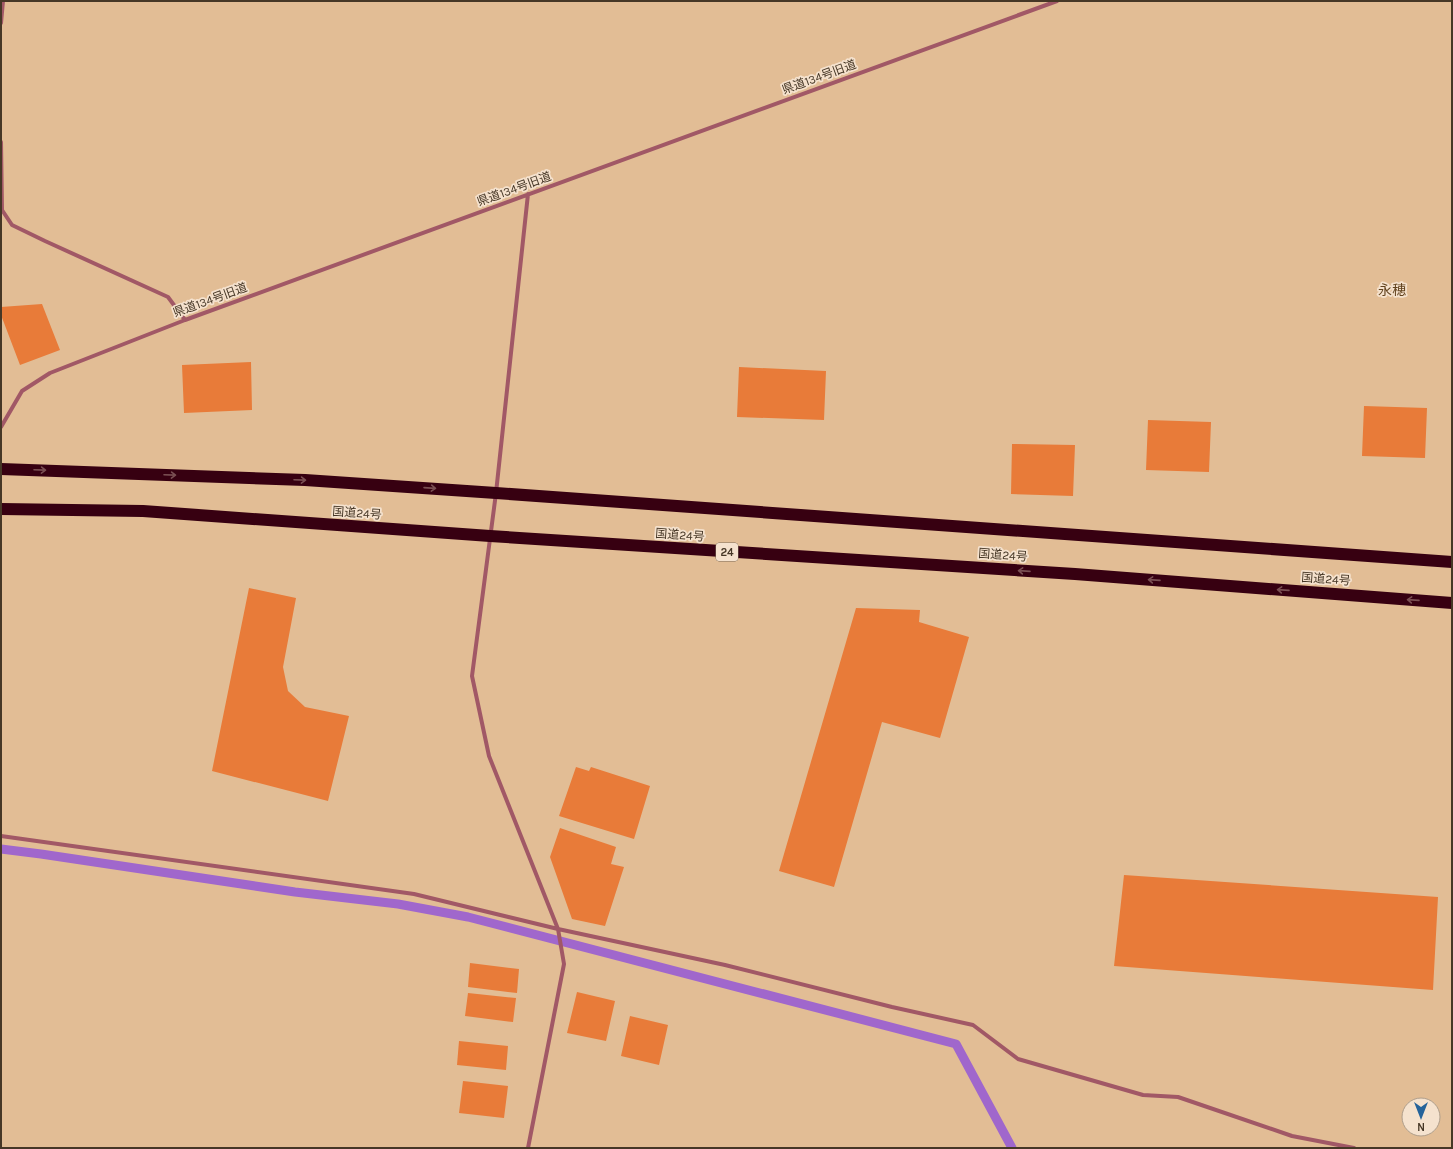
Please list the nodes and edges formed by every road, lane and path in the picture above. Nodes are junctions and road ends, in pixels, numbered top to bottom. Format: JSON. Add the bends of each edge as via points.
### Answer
{"nodes":[{"id":1,"x":3,"y":1,"type":"edge"},
{"id":2,"x":1057,"y":1,"type":"edge"},
{"id":3,"x":1,"y":23,"type":"edge"},
{"id":4,"x":1,"y":142,"type":"edge"},
{"id":5,"x":528,"y":194,"type":"junction"},
{"id":6,"x":185,"y":320,"type":"junction"},
{"id":7,"x":1,"y":427,"type":"edge"},
{"id":8,"x":1,"y":469,"type":"edge"},
{"id":9,"x":496,"y":493,"type":"junction"},
{"id":10,"x":1,"y":509,"type":"edge"},
{"id":11,"x":490,"y":536,"type":"junction"},
{"id":12,"x":1452,"y":562,"type":"edge"},
{"id":13,"x":1452,"y":603,"type":"edge"},
{"id":14,"x":1,"y":836,"type":"edge"},
{"id":15,"x":558,"y":929,"type":"junction"},
{"id":16,"x":528,"y":1148,"type":"edge"},
{"id":17,"x":1354,"y":1148,"type":"edge"}],
"edges":[{"from":1,"to":3,"type":"street"},
{"from":2,"to":5,"type":"street","name":"県道134号旧道"},
{"from":4,"to":6,"type":"street","via":[[2,210],[12,224],[168,297]]},
{"from":5,"to":6,"type":"street","name":"県道134号旧道"},
{"from":5,"to":9,"type":"street"},
{"from":6,"to":7,"type":"street","name":"県道134号旧道","via":[[50,373],[22,391]]},
{"from":8,"to":9,"type":"highway","one_way":true,"via":[[305,480]]},
{"from":9,"to":11,"type":"street"},
{"from":9,"to":12,"type":"highway"},
{"from":10,"to":11,"type":"highway","name":"国道24号","number":"24","via":[[143,511]]},
{"from":13,"to":11,"type":"highway","name":"国道24号","number":"24","one_way":true,"via":[[1060,573]]},
{"from":11,"to":15,"type":"street","via":[[472,676],[489,756]]},
{"from":14,"to":15,"type":"street","via":[[414,894]]},
{"from":15,"to":16,"type":"street","via":[[564,964]]},
{"from":15,"to":17,"type":"street","via":[[725,965],[973,1025],[1018,1059],[1143,1095],[1178,1097],[1292,1136]]}]}
